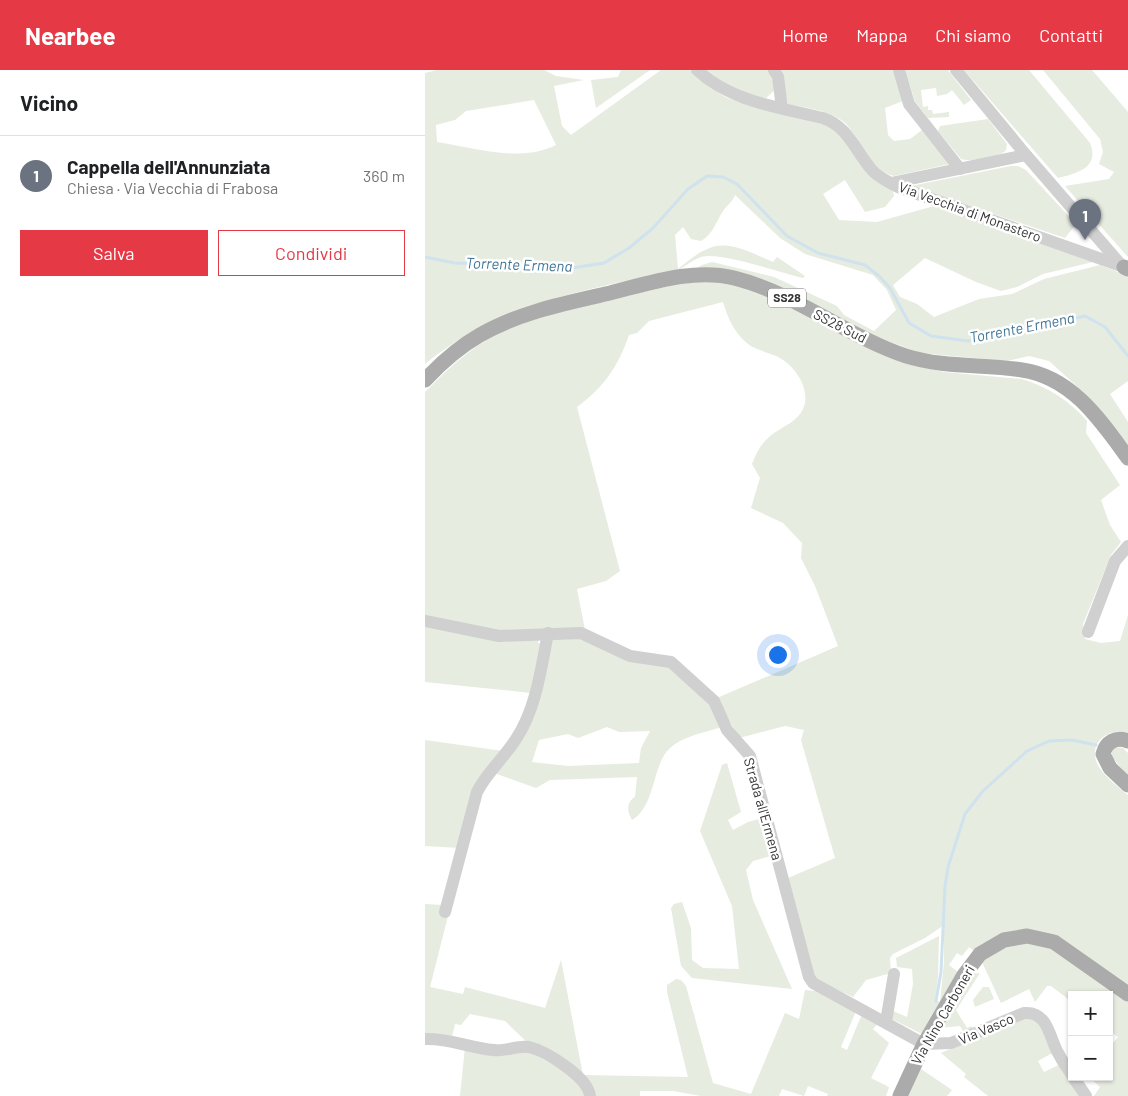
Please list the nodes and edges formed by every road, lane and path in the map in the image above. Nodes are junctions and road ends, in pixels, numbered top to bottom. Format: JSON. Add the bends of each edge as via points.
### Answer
{"nodes":[{"id":1,"x":697,"y":70,"type":"edge"},
{"id":2,"x":774,"y":70,"type":"edge"},
{"id":3,"x":899,"y":70,"type":"edge"},
{"id":4,"x":956,"y":70,"type":"edge"},
{"id":5,"x":782,"y":108,"type":"junction"},
{"id":6,"x":1026,"y":155,"type":"junction"},
{"id":7,"x":960,"y":169,"type":"junction"},
{"id":8,"x":891,"y":183,"type":"junction"},
{"id":9,"x":1126,"y":268,"type":"edge"},
{"id":10,"x":425,"y":380,"type":"edge"},
{"id":11,"x":1128,"y":458,"type":"edge"},
{"id":12,"x":1128,"y":546,"type":"edge"},
{"id":13,"x":425,"y":621,"type":"edge"},
{"id":14,"x":1088,"y":632,"type":"dead end"},
{"id":15,"x":548,"y":633,"type":"junction"},
{"id":16,"x":1128,"y":741,"type":"edge"},
{"id":17,"x":1128,"y":784,"type":"edge"},
{"id":18,"x":445,"y":912,"type":"dead end"},
{"id":19,"x":894,"y":974,"type":"dead end"},
{"id":20,"x":1128,"y":994,"type":"edge"},
{"id":21,"x":886,"y":1022,"type":"junction"},
{"id":22,"x":425,"y":1038,"type":"edge"},
{"id":23,"x":923,"y":1044,"type":"junction"},
{"id":24,"x":1068,"y":1068,"type":"edge"},
{"id":25,"x":1076,"y":1081,"type":"edge"},
{"id":26,"x":590,"y":1096,"type":"edge"},
{"id":27,"x":900,"y":1096,"type":"edge"},
{"id":28,"x":1086,"y":1096,"type":"edge"}],
"edges":[{"from":1,"to":5,"type":"street","name":"Via Vecchia di Monastero","via":[[727,92]]},
{"from":2,"to":5,"type":"street"},
{"from":3,"to":7,"type":"street","via":[[909,104]]},
{"from":4,"to":6,"type":"street"},
{"from":5,"to":8,"type":"street","name":"Via Vecchia di Monastero","via":[[836,124],[849,136],[873,170]]},
{"from":6,"to":7,"type":"street"},
{"from":6,"to":9,"type":"street"},
{"from":7,"to":8,"type":"street"},
{"from":8,"to":9,"type":"street","name":"Via Vecchia di Monastero"},
{"from":10,"to":11,"type":"main road","name":"SS28 Sud","number":"SS28","via":[[470,341],[518,318],[684,276],[715,275],[767,289],[910,357],[940,363],[1025,370],[1042,375],[1065,387],[1089,408]]},
{"from":12,"to":14,"type":"street","via":[[1115,561]]},
{"from":13,"to":15,"type":"street","name":"Strada all'Ermena","via":[[499,636]]},
{"from":15,"to":18,"type":"street","via":[[529,715],[516,739],[477,792]]},
{"from":15,"to":21,"type":"street","name":"Strada all'Ermena","via":[[581,633],[630,656],[671,662],[714,700],[727,730],[750,756],[811,981]]},
{"from":16,"to":17,"type":"main road","via":[[1113,740],[1103,754],[1110,768]]},
{"from":19,"to":21,"type":"street"},
{"from":20,"to":23,"type":"main road","name":"Via Nino Carboneri","via":[[1057,943],[1034,936],[1012,938],[991,947],[977,958]]},
{"from":21,"to":23,"type":"street","name":"Strada all'Ermena"},
{"from":22,"to":26,"type":"street","via":[[452,1040],[496,1051],[531,1048],[577,1074],[587,1084]]},
{"from":23,"to":24,"type":"street","name":"Via Vasco","via":[[951,1043],[1024,1012],[1031,1012],[1047,1025]]},
{"from":23,"to":27,"type":"main road","name":"Via Nino Carboneri"},
{"from":25,"to":28,"type":"street","name":"Via Vasco"}]}
